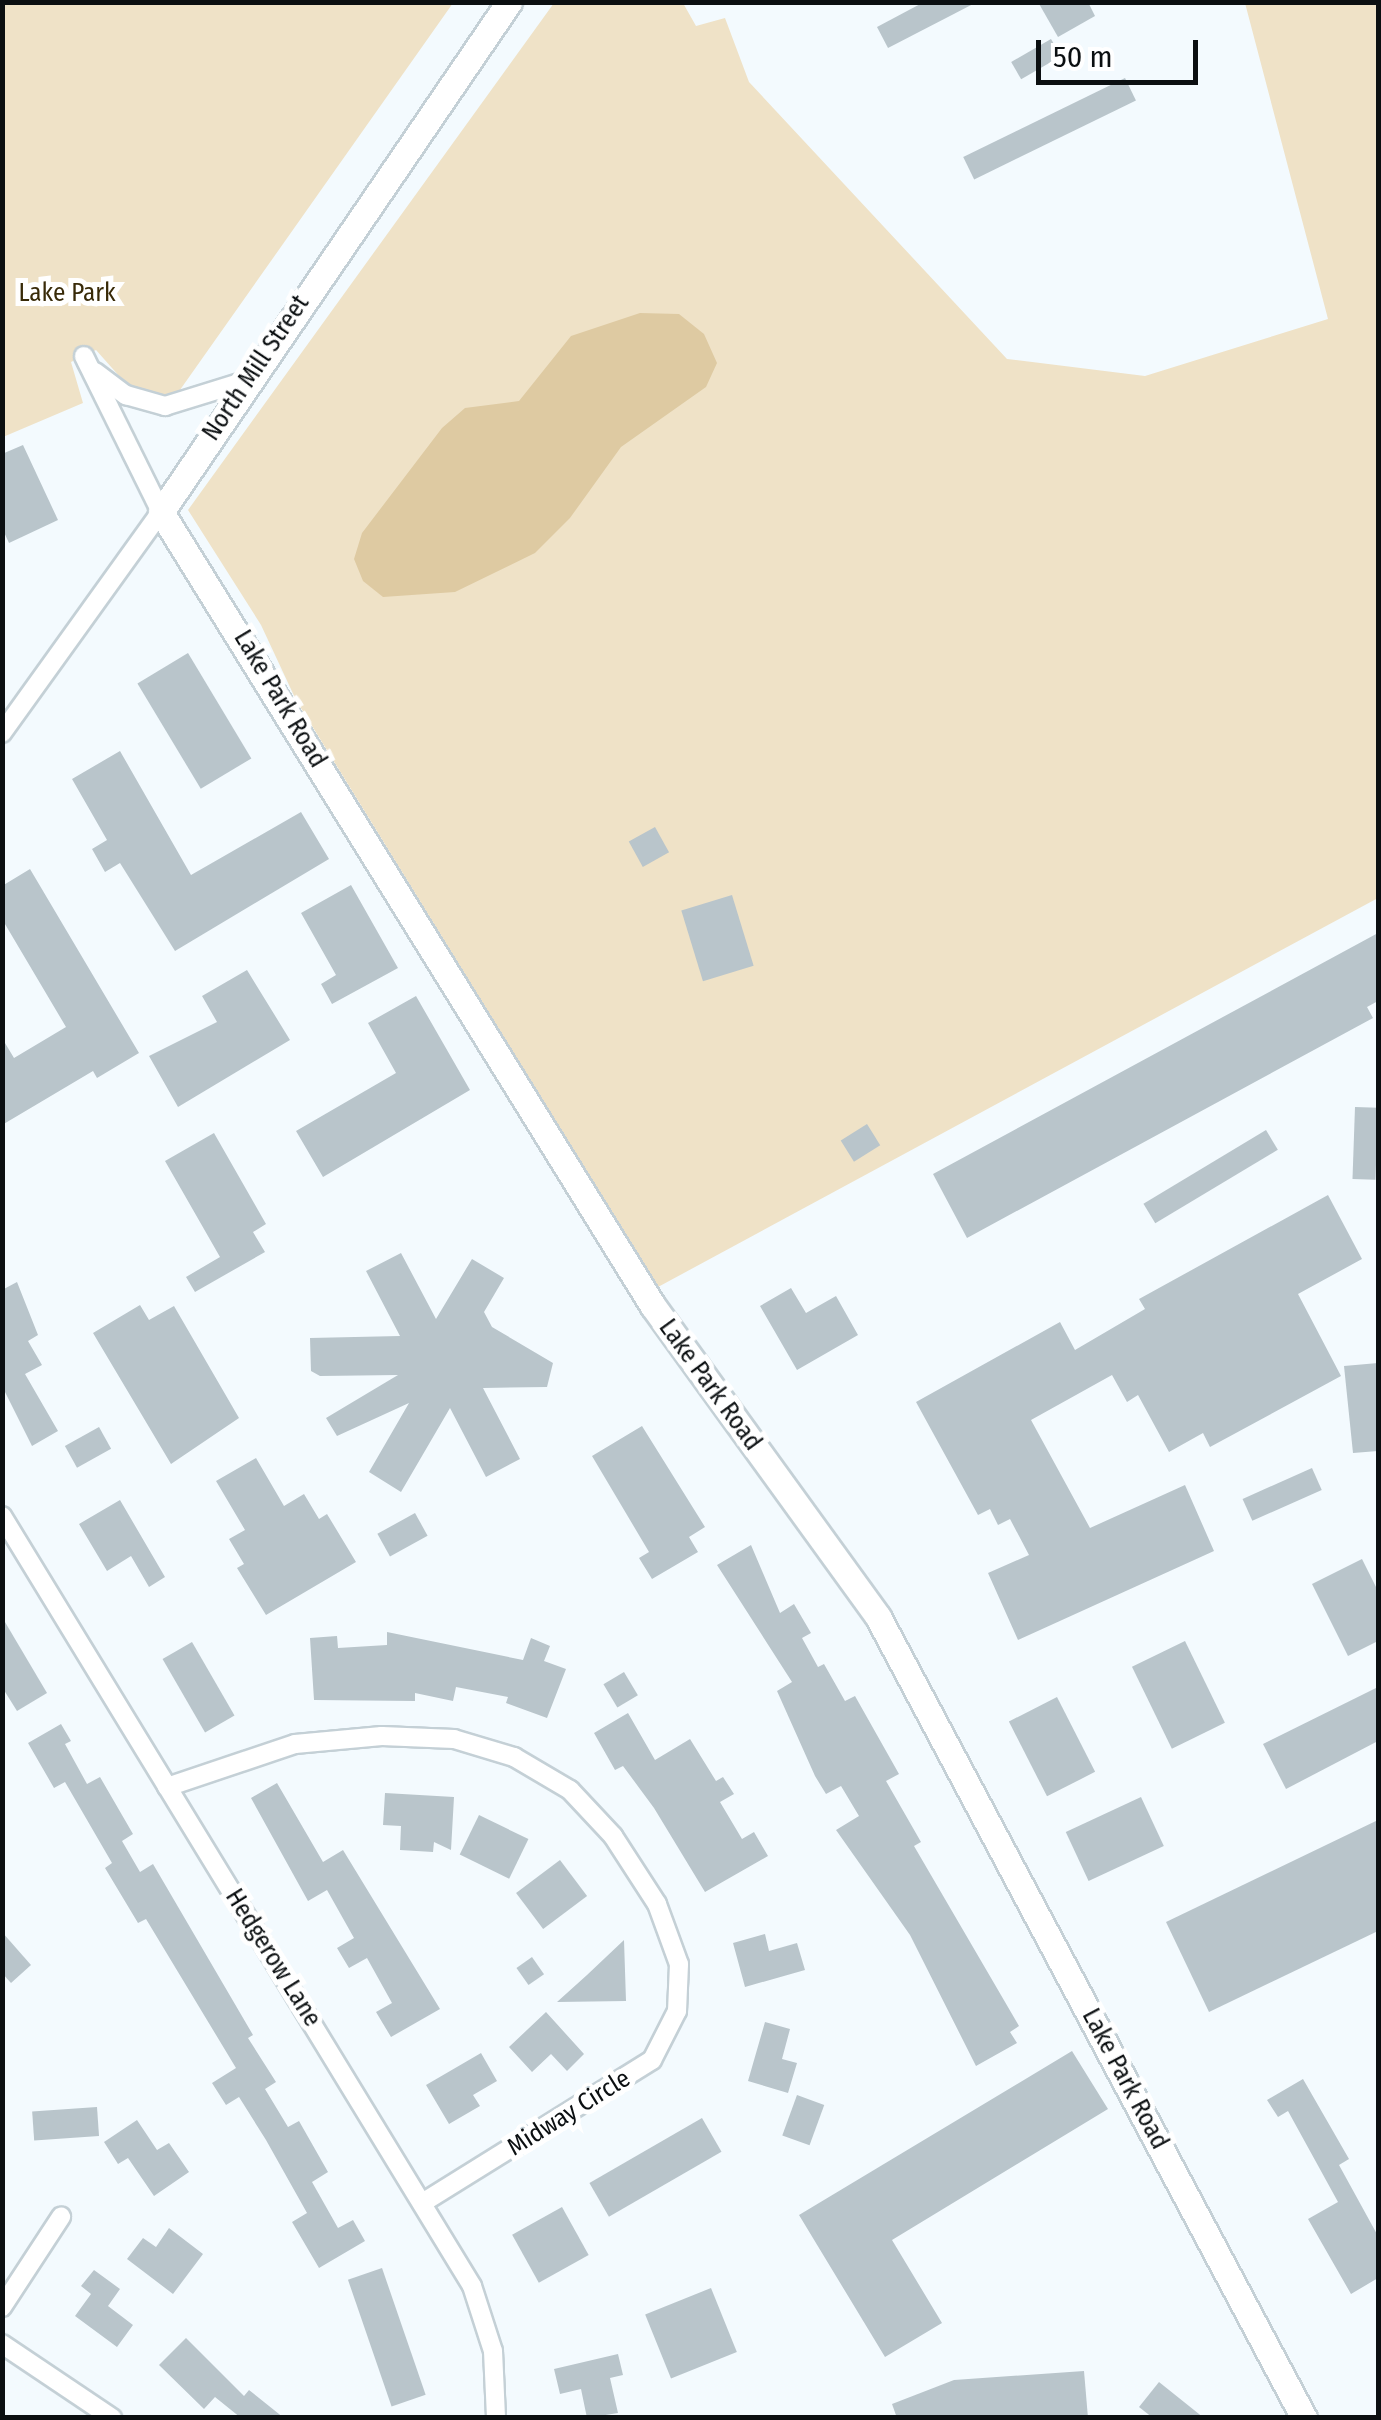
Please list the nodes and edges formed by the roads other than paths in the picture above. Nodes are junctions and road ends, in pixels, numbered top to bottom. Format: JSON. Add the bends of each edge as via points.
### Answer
{"nodes":[{"id":1,"x":509,"y":2,"type":"edge"},
{"id":2,"x":246,"y":381,"type":"junction"},
{"id":3,"x":161,"y":512,"type":"junction"},
{"id":4,"x":2,"y":733,"type":"edge"},
{"id":5,"x":2,"y":1516,"type":"edge"},
{"id":6,"x":167,"y":1786,"type":"junction"},
{"id":7,"x":424,"y":2202,"type":"junction"},
{"id":8,"x":60,"y":2218,"type":"dead end"},
{"id":9,"x":2,"y":2306,"type":"edge"},
{"id":10,"x":2,"y":2344,"type":"edge"},
{"id":11,"x":112,"y":2418,"type":"edge"},
{"id":12,"x":496,"y":2418,"type":"edge"},
{"id":13,"x":1304,"y":2418,"type":"edge"}],
"edges":[{"from":1,"to":2,"type":"main road","name":"North Mill Street"},
{"from":2,"to":3,"type":"main road","name":"North Mill Street"},
{"from":2,"to":3,"type":"street","name":"Lake Park Road","via":[[165,406],[126,395],[86,362]]},
{"from":3,"to":4,"type":"street","name":"North Mill Street"},
{"from":3,"to":13,"type":"main road","name":"Lake Park Road","via":[[643,1290],[878,1617]]},
{"from":5,"to":6,"type":"street","name":"Hedgerow Lane"},
{"from":6,"to":7,"type":"street","name":"Hedgerow Lane"},
{"from":6,"to":7,"type":"street","name":"Midway Circle","via":[[295,1744],[382,1736],[454,1739],[514,1757],[570,1790],[613,1836],[657,1904],[679,1964],[677,2011],[652,2060]]},
{"from":7,"to":12,"type":"street","name":"Hedgerow Lane","via":[[484,2314]]},
{"from":8,"to":9,"type":"street"},
{"from":10,"to":11,"type":"street"}]}
